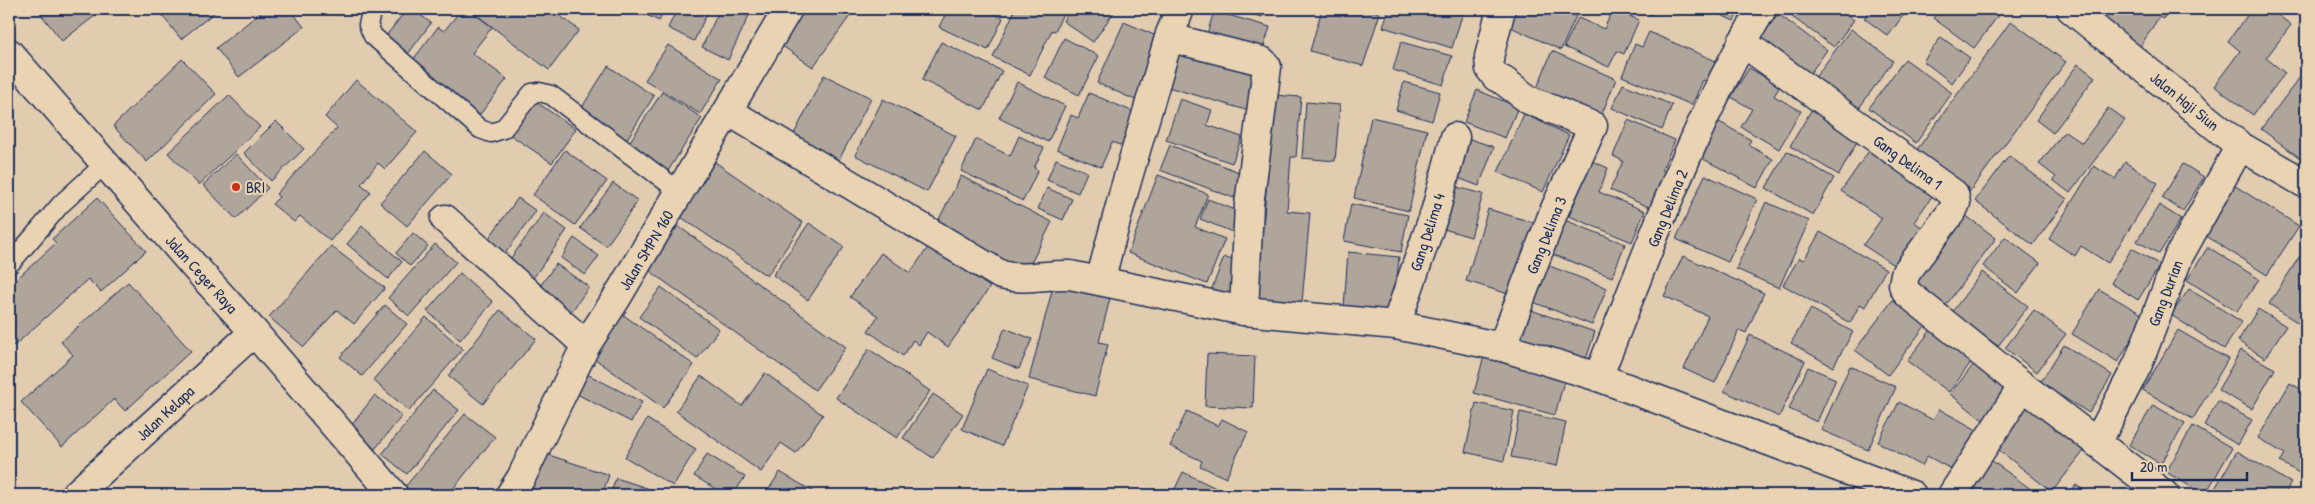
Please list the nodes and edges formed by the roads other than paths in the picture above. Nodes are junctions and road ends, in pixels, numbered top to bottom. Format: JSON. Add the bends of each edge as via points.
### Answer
{"nodes":[{"id":1,"x":372,"y":9,"type":"edge"},
{"id":2,"x":788,"y":9,"type":"edge"},
{"id":3,"x":1180,"y":9,"type":"edge"},
{"id":4,"x":1502,"y":9,"type":"edge"},
{"id":5,"x":1762,"y":9,"type":"edge"},
{"id":6,"x":2072,"y":9,"type":"edge"},
{"id":7,"x":1170,"y":34,"type":"junction"},
{"id":8,"x":1742,"y":42,"type":"junction"},
{"id":9,"x":11,"y":59,"type":"edge"},
{"id":10,"x":728,"y":111,"type":"junction"},
{"id":11,"x":1455,"y":137,"type":"dead end"},
{"id":12,"x":2240,"y":146,"type":"junction"},
{"id":13,"x":105,"y":164,"type":"junction"},
{"id":14,"x":2306,"y":184,"type":"edge"},
{"id":15,"x":680,"y":192,"type":"junction"},
{"id":16,"x":445,"y":219,"type":"dead end"},
{"id":17,"x":9,"y":265,"type":"edge"},
{"id":18,"x":1100,"y":281,"type":"junction"},
{"id":19,"x":1244,"y":311,"type":"junction"},
{"id":20,"x":1396,"y":325,"type":"junction"},
{"id":21,"x":254,"y":332,"type":"junction"},
{"id":22,"x":586,"y":345,"type":"junction"},
{"id":23,"x":1502,"y":347,"type":"junction"},
{"id":24,"x":1598,"y":377,"type":"junction"},
{"id":25,"x":2023,"y":386,"type":"junction"},
{"id":26,"x":2097,"y":443,"type":"junction"},
{"id":27,"x":75,"y":495,"type":"edge"},
{"id":28,"x":394,"y":495,"type":"edge"},
{"id":29,"x":510,"y":495,"type":"edge"},
{"id":30,"x":1912,"y":495,"type":"edge"},
{"id":31,"x":1952,"y":495,"type":"edge"},
{"id":32,"x":2165,"y":495,"type":"edge"}],
"edges":[{"from":1,"to":15,"type":"lane","via":[[368,25],[373,36],[480,129],[491,133],[503,129],[532,93],[551,95]]},
{"from":2,"to":10,"type":"street","name":"Jalan SMPN 160"},
{"from":3,"to":7,"type":"street"},
{"from":4,"to":23,"type":"street","name":"Gang Delima 3","via":[[1489,57],[1490,69],[1496,77],[1529,100],[1593,126],[1554,211]]},
{"from":5,"to":8,"type":"street","name":"Gang Delima 2"},
{"from":6,"to":12,"type":"street","name":"Jalan Haji Siun"},
{"from":7,"to":18,"type":"street"},
{"from":7,"to":19,"type":"street","via":[[1180,40],[1262,61],[1267,67],[1249,205]]},
{"from":8,"to":24,"type":"street","name":"Gang Delima 2","via":[[1692,147]]},
{"from":8,"to":25,"type":"street","name":"Gang Delima 1","via":[[1954,194],[1953,210],[1905,274],[1903,285],[1907,293]]},
{"from":9,"to":13,"type":"street","name":"Jalan Ceger Raya"},
{"from":10,"to":15,"type":"street","name":"Jalan SMPN 160"},
{"from":10,"to":18,"type":"street","via":[[1001,275],[1015,279],[1060,275]]},
{"from":11,"to":20,"type":"street","name":"Gang Delima 4","via":[[1436,209]]},
{"from":12,"to":14,"type":"street","name":"Jalan Haji Siun"},
{"from":12,"to":26,"type":"street","name":"Gang Durian","via":[[2179,256],[2138,364]]},
{"from":13,"to":17,"type":"lane","via":[[62,204]]},
{"from":13,"to":21,"type":"street","name":"Jalan Ceger Raya"},
{"from":15,"to":22,"type":"street","name":"Jalan SMPN 160"},
{"from":16,"to":22,"type":"street"},
{"from":18,"to":19,"type":"street"},
{"from":19,"to":20,"type":"street"},
{"from":20,"to":23,"type":"street"},
{"from":21,"to":27,"type":"street","name":"Jalan Kelapa"},
{"from":21,"to":28,"type":"street","name":"Jalan Ceger Raya"},
{"from":22,"to":29,"type":"street","name":"Jalan SMPN 160"},
{"from":23,"to":24,"type":"street"},
{"from":24,"to":30,"type":"street"},
{"from":25,"to":26,"type":"street","name":"Gang Delima 1"},
{"from":25,"to":31,"type":"street"},
{"from":26,"to":32,"type":"street","name":"Gang Delima 1"}]}
